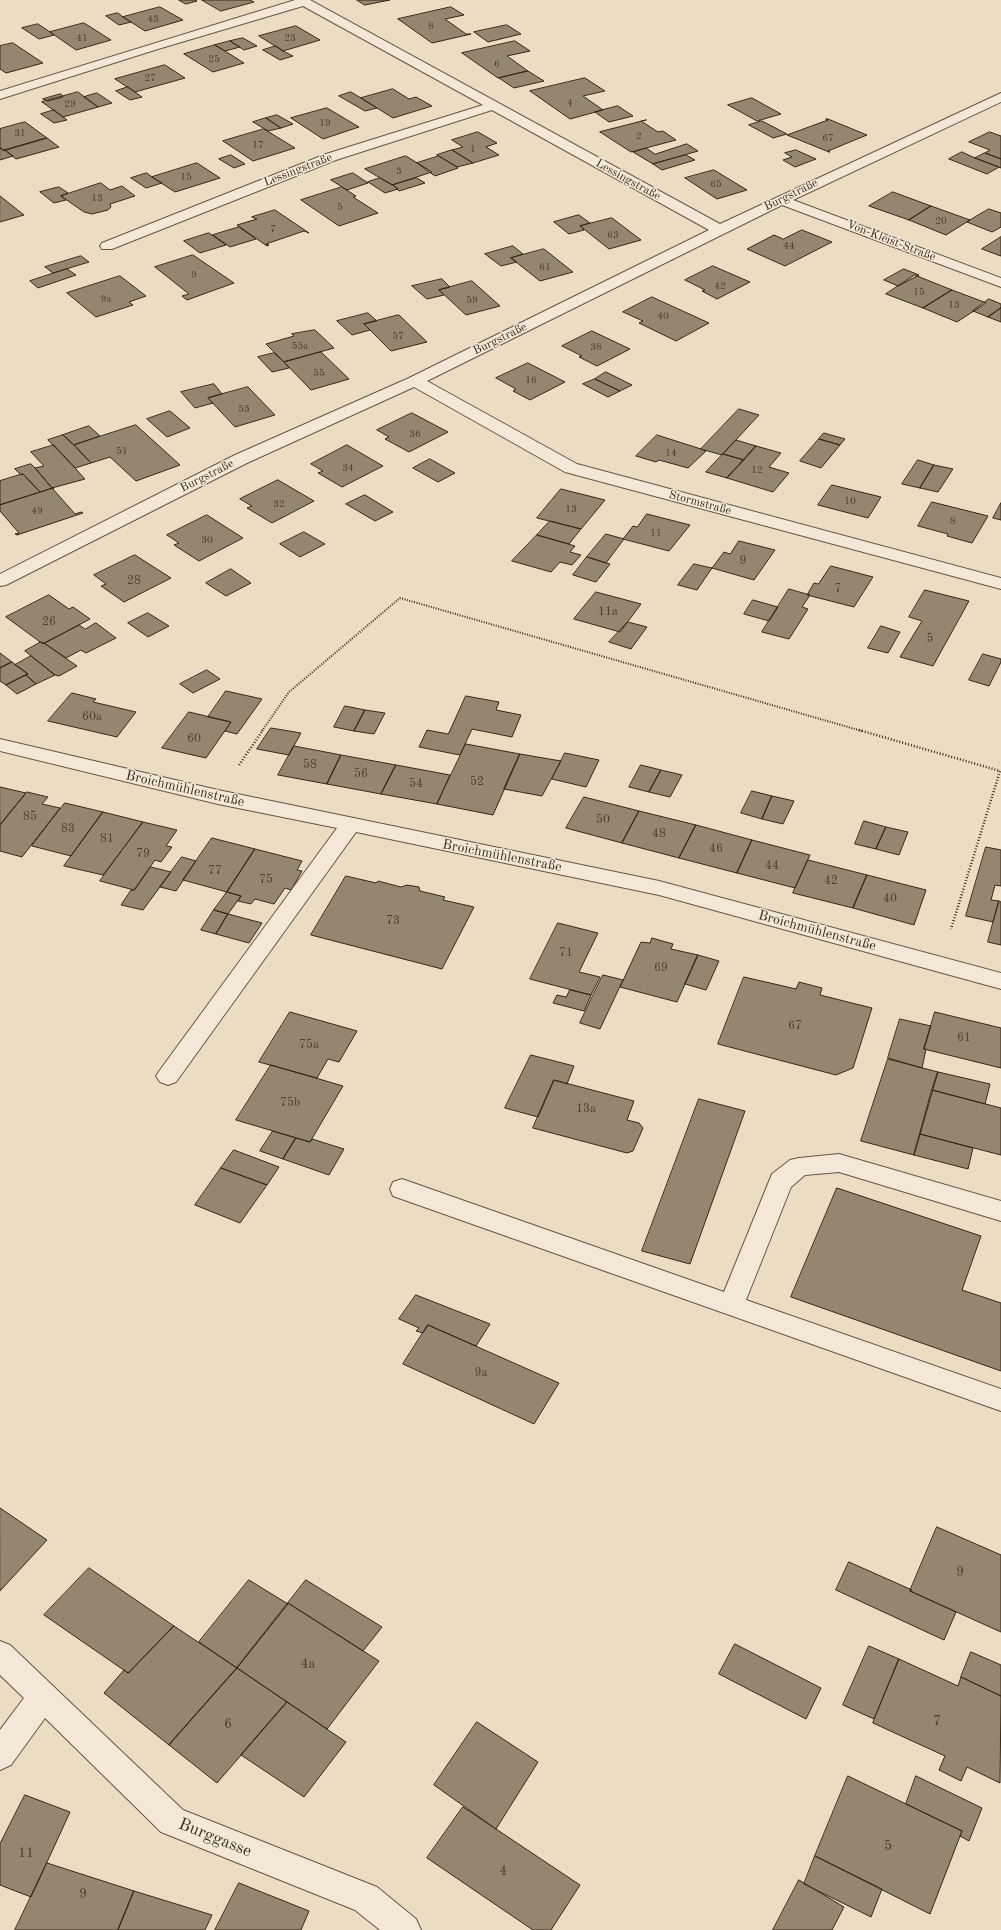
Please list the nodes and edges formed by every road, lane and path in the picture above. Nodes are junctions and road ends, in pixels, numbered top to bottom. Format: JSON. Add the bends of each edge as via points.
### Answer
{"nodes":[{"id":1,"x":303,"y":1,"type":"edge"},
{"id":2,"x":0,"y":95,"type":"edge"},
{"id":3,"x":1001,"y":97,"type":"edge"},
{"id":4,"x":493,"y":106,"type":"junction"},
{"id":5,"x":781,"y":200,"type":"junction"},
{"id":6,"x":720,"y":230,"type":"junction"},
{"id":7,"x":107,"y":246,"type":"dead end"},
{"id":8,"x":1001,"y":283,"type":"edge"},
{"id":9,"x":415,"y":381,"type":"junction"},
{"id":10,"x":0,"y":581,"type":"edge"},
{"id":11,"x":1001,"y":584,"type":"edge"},
{"id":12,"x":0,"y":745,"type":"edge"},
{"id":13,"x":218,"y":797,"type":"junction"},
{"id":14,"x":350,"y":825,"type":"junction"},
{"id":15,"x":941,"y":964,"type":"junction"},
{"id":16,"x":1001,"y":980,"type":"edge"},
{"id":17,"x":168,"y":1076,"type":"dead end"},
{"id":18,"x":402,"y":1189,"type":"dead end"},
{"id":19,"x":1001,"y":1210,"type":"edge"},
{"id":20,"x":731,"y":1305,"type":"junction"},
{"id":21,"x":1001,"y":1400,"type":"edge"},
{"id":22,"x":0,"y":1655,"type":"edge"},
{"id":23,"x":43,"y":1696,"type":"junction"},
{"id":24,"x":0,"y":1755,"type":"edge"},
{"id":25,"x":405,"y":1930,"type":"edge"}],
"edges":[{"from":1,"to":2,"type":"street","name":"Lessingstraße"},
{"from":1,"to":4,"type":"street","name":"Lessingstraße"},
{"from":3,"to":5,"type":"street","name":"Burgstraße"},
{"from":4,"to":6,"type":"street","name":"Lessingstraße"},
{"from":4,"to":7,"type":"street","name":"Lessingstraße","via":[[331,157]]},
{"from":5,"to":6,"type":"street","name":"Burgstraße"},
{"from":5,"to":8,"type":"street","name":"Von-Kleist-Straße"},
{"from":6,"to":9,"type":"street","name":"Burgstraße"},
{"from":9,"to":10,"type":"street","name":"Burgstraße","via":[[241,459]]},
{"from":9,"to":11,"type":"street","name":"Stormstraße","via":[[571,468]]},
{"from":12,"to":13,"type":"street","name":"Broichmühlenstraße"},
{"from":13,"to":14,"type":"street","name":"Broichmühlenstraße"},
{"from":13,"to":15,"type":"path","via":[[289,692],[400,598],[1000,771]]},
{"from":14,"to":15,"type":"street","name":"Broichmühlenstraße","via":[[659,888]]},
{"from":14,"to":17,"type":"street"},
{"from":15,"to":16,"type":"street","name":"Broichmühlenstraße"},
{"from":18,"to":20,"type":"street"},
{"from":19,"to":20,"type":"street","via":[[839,1163],[799,1167],[781,1180]]},
{"from":20,"to":21,"type":"street"},
{"from":22,"to":23,"type":"street","name":"Burggasse"},
{"from":23,"to":24,"type":"street"},
{"from":23,"to":25,"type":"street","name":"Burggasse","via":[[172,1821],[366,1898]]}]}
